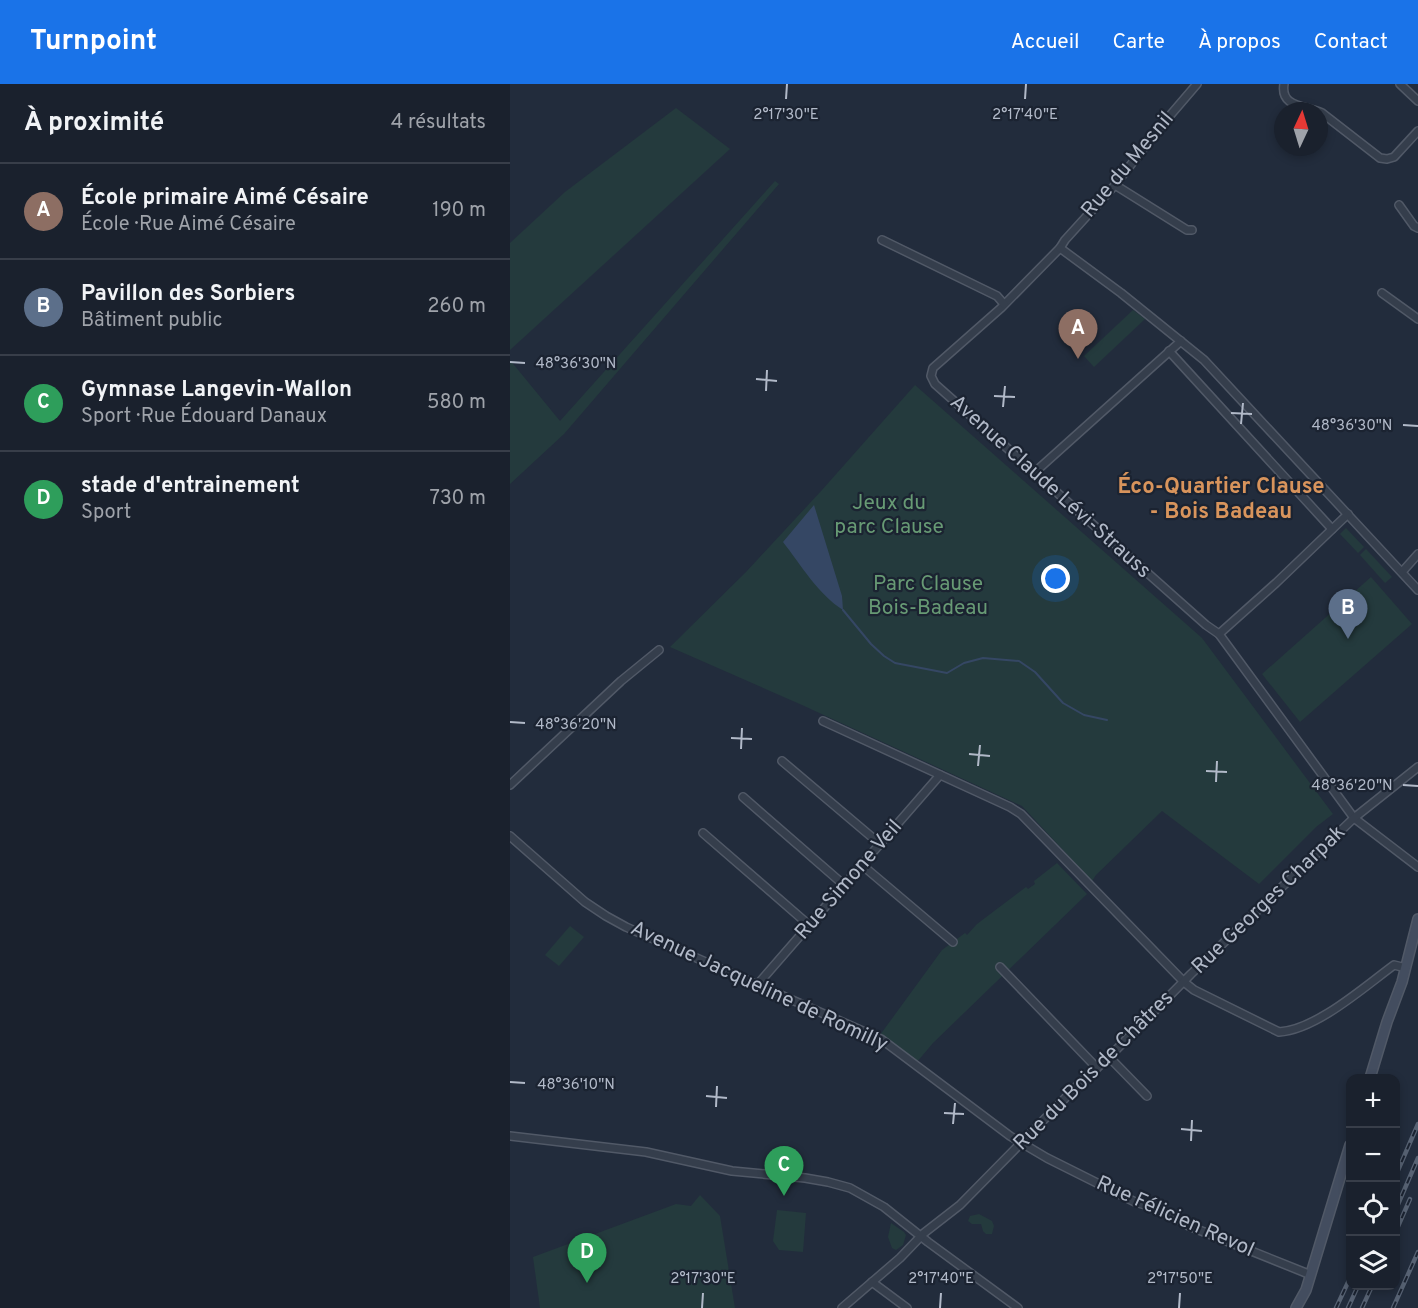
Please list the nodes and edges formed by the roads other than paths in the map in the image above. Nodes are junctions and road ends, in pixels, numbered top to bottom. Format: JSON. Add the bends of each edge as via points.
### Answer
{"nodes":[{"id":1,"x":1186,"y":84,"type":"edge"},
{"id":2,"x":1284,"y":84,"type":"edge"},
{"id":3,"x":1400,"y":84,"type":"edge"},
{"id":4,"x":1195,"y":87,"type":"edge"},
{"id":5,"x":1418,"y":101,"type":"edge"},
{"id":6,"x":1418,"y":131,"type":"edge"},
{"id":7,"x":1114,"y":185,"type":"junction"},
{"id":8,"x":1399,"y":205,"type":"dead end"},
{"id":9,"x":1418,"y":228,"type":"edge"},
{"id":10,"x":1192,"y":231,"type":"dead end"},
{"id":11,"x":882,"y":240,"type":"dead end"},
{"id":12,"x":1060,"y":248,"type":"junction"},
{"id":13,"x":1382,"y":293,"type":"dead end"},
{"id":14,"x":1004,"y":304,"type":"junction"},
{"id":15,"x":1418,"y":319,"type":"edge"},
{"id":16,"x":1181,"y":340,"type":"junction"},
{"id":17,"x":1169,"y":351,"type":"junction"},
{"id":18,"x":930,"y":376,"type":"joint"},
{"id":19,"x":1035,"y":472,"type":"junction"},
{"id":20,"x":1348,"y":514,"type":"junction"},
{"id":21,"x":1332,"y":529,"type":"junction"},
{"id":22,"x":1418,"y":554,"type":"edge"},
{"id":23,"x":1402,"y":573,"type":"junction"},
{"id":24,"x":1418,"y":590,"type":"edge"},
{"id":25,"x":1219,"y":634,"type":"junction"},
{"id":26,"x":659,"y":650,"type":"dead end"},
{"id":27,"x":823,"y":721,"type":"dead end"},
{"id":28,"x":782,"y":761,"type":"dead end"},
{"id":29,"x":1418,"y":767,"type":"edge"},
{"id":30,"x":940,"y":775,"type":"junction"},
{"id":31,"x":510,"y":785,"type":"edge"},
{"id":32,"x":744,"y":797,"type":"dead end"},
{"id":33,"x":1354,"y":818,"type":"junction"},
{"id":34,"x":703,"y":833,"type":"dead end"},
{"id":35,"x":510,"y":836,"type":"edge"},
{"id":36,"x":880,"y":844,"type":"junction"},
{"id":37,"x":862,"y":865,"type":"junction"},
{"id":38,"x":1418,"y":867,"type":"edge"},
{"id":39,"x":844,"y":885,"type":"junction"},
{"id":40,"x":1418,"y":919,"type":"edge"},
{"id":41,"x":809,"y":925,"type":"junction"},
{"id":42,"x":953,"y":942,"type":"dead end"},
{"id":43,"x":1000,"y":967,"type":"dead end"},
{"id":44,"x":1406,"y":968,"type":"junction"},
{"id":45,"x":1184,"y":982,"type":"junction"},
{"id":46,"x":758,"y":984,"type":"junction"},
{"id":47,"x":1109,"y":1057,"type":"junction"},
{"id":48,"x":1097,"y":1068,"type":"junction"},
{"id":49,"x":1371,"y":1074,"type":"edge"},
{"id":50,"x":1147,"y":1096,"type":"dead end"},
{"id":51,"x":510,"y":1136,"type":"edge"},
{"id":52,"x":1022,"y":1142,"type":"junction"},
{"id":53,"x":1041,"y":1154,"type":"joint"},
{"id":54,"x":1346,"y":1158,"type":"edge"},
{"id":55,"x":920,"y":1236,"type":"junction"},
{"id":56,"x":1311,"y":1275,"type":"junction"},
{"id":57,"x":872,"y":1282,"type":"junction"},
{"id":58,"x":842,"y":1308,"type":"edge"},
{"id":59,"x":907,"y":1308,"type":"edge"},
{"id":60,"x":1018,"y":1308,"type":"edge"},
{"id":61,"x":1296,"y":1308,"type":"edge"}],
"edges":[{"from":1,"to":4,"type":"street"},
{"from":2,"to":6,"type":"street","via":[[1285,98],[1291,103],[1322,113],[1380,158],[1395,157]]},
{"from":3,"to":5,"type":"street"},
{"from":4,"to":7,"type":"street","name":"Rue du Mesnil"},
{"from":7,"to":10,"type":"street"},
{"from":7,"to":12,"type":"street","name":"Rue du Mesnil"},
{"from":8,"to":9,"type":"street"},
{"from":11,"to":14,"type":"street","via":[[997,296]]},
{"from":12,"to":14,"type":"street","name":"Rue du Mesnil"},
{"from":12,"to":16,"type":"street"},
{"from":13,"to":15,"type":"street"},
{"from":14,"to":18,"type":"street","name":"Rue du Mesnil","via":[[933,368]]},
{"from":16,"to":17,"type":"street"},
{"from":16,"to":20,"type":"street"},
{"from":17,"to":19,"type":"street"},
{"from":17,"to":21,"type":"street"},
{"from":18,"to":19,"type":"street","name":"Avenue Claude Lévi-Strauss"},
{"from":19,"to":25,"type":"street","name":"Avenue Claude Lévi-Strauss"},
{"from":20,"to":21,"type":"street"},
{"from":20,"to":23,"type":"street"},
{"from":21,"to":25,"type":"street"},
{"from":22,"to":23,"type":"street"},
{"from":23,"to":24,"type":"street"},
{"from":25,"to":33,"type":"street","name":"Avenue Claude Lévi-Strauss"},
{"from":26,"to":31,"type":"street"},
{"from":27,"to":30,"type":"street"},
{"from":28,"to":36,"type":"street"},
{"from":29,"to":33,"type":"street","name":"Rue Georges Charpak"},
{"from":30,"to":36,"type":"street","name":"Rue Simone Veil"},
{"from":30,"to":45,"type":"street","via":[[1021,814]]},
{"from":32,"to":39,"type":"street"},
{"from":33,"to":38,"type":"street","name":"Avenue Claude Lévi-Strauss"},
{"from":33,"to":45,"type":"street","name":"Rue Georges Charpak"},
{"from":34,"to":41,"type":"street"},
{"from":35,"to":46,"type":"street","name":"Avenue Jacqueline de Romilly","via":[[606,916]]},
{"from":36,"to":37,"type":"street","name":"Rue Simone Veil"},
{"from":37,"to":39,"type":"street","name":"Rue Simone Veil"},
{"from":37,"to":42,"type":"street"},
{"from":39,"to":41,"type":"street","name":"Rue Simone Veil"},
{"from":40,"to":44,"type":"main road"},
{"from":41,"to":46,"type":"street","name":"Rue Simone Veil"},
{"from":43,"to":48,"type":"street"},
{"from":44,"to":45,"type":"street","name":"Rue du Bois de Châtres","via":[[1394,965],[1342,1004],[1288,1032],[1279,1032]]},
{"from":44,"to":49,"type":"main road"},
{"from":45,"to":47,"type":"street","name":"Rue du Bois de Châtres"},
{"from":46,"to":52,"type":"street","name":"Avenue Jacqueline de Romilly","via":[[881,1039]]},
{"from":47,"to":48,"type":"street","name":"Rue du Bois de Châtres"},
{"from":47,"to":50,"type":"street"},
{"from":48,"to":52,"type":"street","name":"Rue du Bois de Châtres"},
{"from":51,"to":55,"type":"street","via":[[646,1152],[732,1171],[828,1182],[870,1198]]},
{"from":52,"to":53,"type":"street","name":"Avenue Jacqueline de Romilly"},
{"from":52,"to":55,"type":"street","name":"Rue du Bois de Châtres","via":[[960,1205]]},
{"from":53,"to":56,"type":"street","name":"Rue Félicien Revol","via":[[1135,1202]]},
{"from":54,"to":56,"type":"main road"},
{"from":55,"to":57,"type":"street","name":"Rue du Bois de Châtres"},
{"from":55,"to":60,"type":"street"},
{"from":56,"to":61,"type":"main road"},
{"from":57,"to":58,"type":"street","name":"Rue du Bois de Châtres"},
{"from":57,"to":59,"type":"street"}]}
